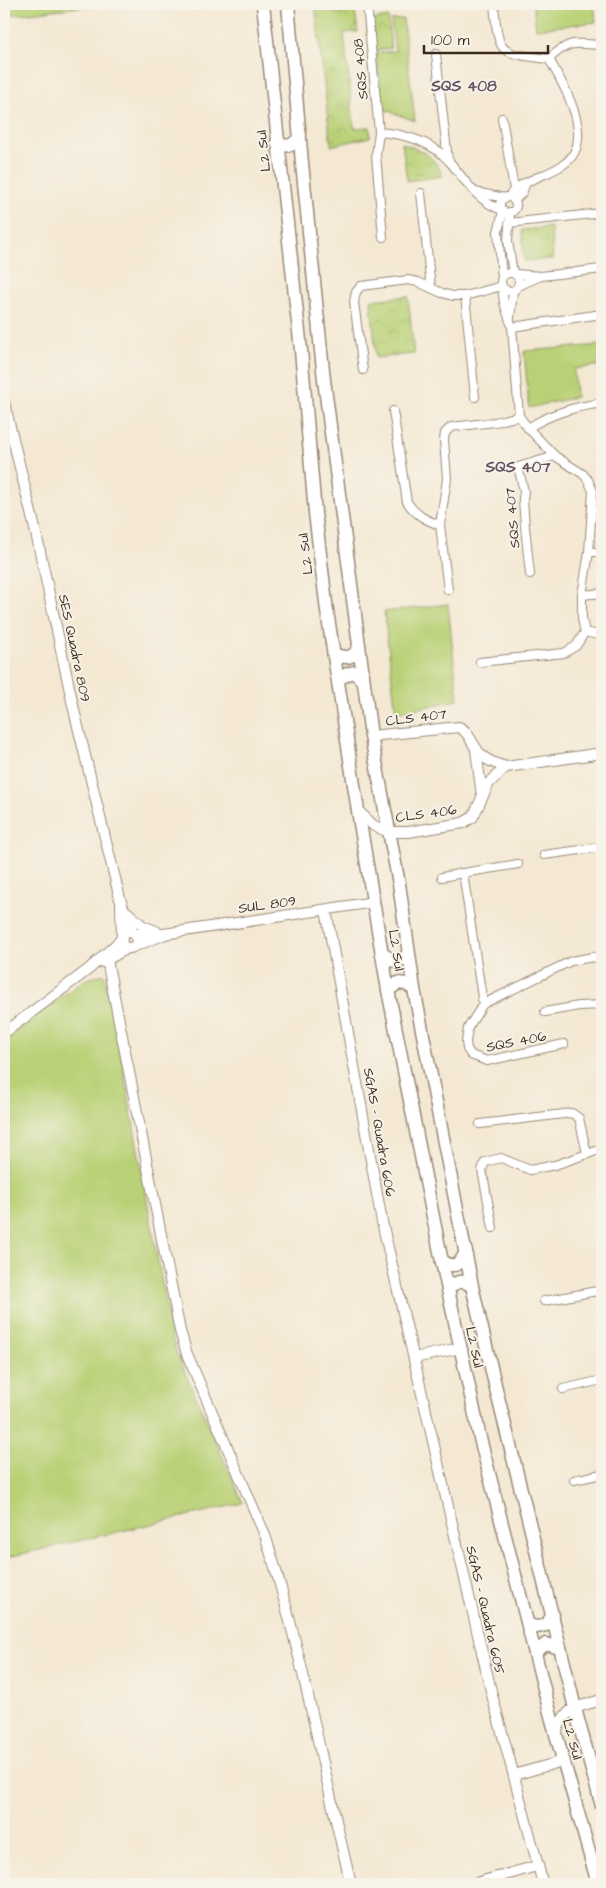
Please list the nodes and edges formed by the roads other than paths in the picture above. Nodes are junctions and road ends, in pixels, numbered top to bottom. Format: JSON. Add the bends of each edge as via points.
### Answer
{"nodes":[{"id":1,"x":263,"y":4,"type":"edge"},
{"id":2,"x":288,"y":4,"type":"edge"},
{"id":3,"x":367,"y":4,"type":"edge"},
{"id":4,"x":494,"y":4,"type":"edge"},
{"id":5,"x":602,"y":45,"type":"edge"},
{"id":6,"x":436,"y":54,"type":"dead end"},
{"id":7,"x":549,"y":59,"type":"junction"},
{"id":8,"x":502,"y":118,"type":"dead end"},
{"id":9,"x":379,"y":132,"type":"junction"},
{"id":10,"x":300,"y":135,"type":"junction"},
{"id":11,"x":277,"y":142,"type":"junction"},
{"id":12,"x":448,"y":160,"type":"junction"},
{"id":13,"x":302,"y":163,"type":"junction"},
{"id":14,"x":279,"y":166,"type":"junction"},
{"id":15,"x":526,"y":183,"type":"junction"},
{"id":16,"x":514,"y":189,"type":"junction"},
{"id":17,"x":475,"y":192,"type":"junction"},
{"id":18,"x":420,"y":193,"type":"dead end"},
{"id":19,"x":510,"y":199,"type":"junction"},
{"id":20,"x":505,"y":211,"type":"junction"},
{"id":21,"x":602,"y":213,"type":"edge"},
{"id":22,"x":509,"y":223,"type":"junction"},
{"id":23,"x":383,"y":237,"type":"dead end"},
{"id":24,"x":499,"y":245,"type":"junction"},
{"id":25,"x":508,"y":245,"type":"junction"},
{"id":26,"x":602,"y":269,"type":"edge"},
{"id":27,"x":515,"y":273,"type":"junction"},
{"id":28,"x":541,"y":276,"type":"junction"},
{"id":29,"x":502,"y":277,"type":"junction"},
{"id":30,"x":502,"y":286,"type":"junction"},
{"id":31,"x":431,"y":288,"type":"junction"},
{"id":32,"x":516,"y":289,"type":"junction"},
{"id":33,"x":465,"y":296,"type":"junction"},
{"id":34,"x":602,"y":314,"type":"edge"},
{"id":35,"x":511,"y":324,"type":"junction"},
{"id":36,"x":322,"y":355,"type":"junction"},
{"id":37,"x":301,"y":358,"type":"junction"},
{"id":38,"x":363,"y":370,"type":"dead end"},
{"id":39,"x":324,"y":380,"type":"junction"},
{"id":40,"x":303,"y":383,"type":"junction"},
{"id":41,"x":476,"y":397,"type":"dead end"},
{"id":42,"x":4,"y":402,"type":"edge"},
{"id":43,"x":602,"y":403,"type":"edge"},
{"id":44,"x":393,"y":411,"type":"dead end"},
{"id":45,"x":519,"y":416,"type":"junction"},
{"id":46,"x":528,"y":428,"type":"junction"},
{"id":47,"x":555,"y":456,"type":"junction"},
{"id":48,"x":440,"y":525,"type":"junction"},
{"id":49,"x":589,"y":552,"type":"junction"},
{"id":50,"x":602,"y":552,"type":"edge"},
{"id":51,"x":530,"y":574,"type":"dead end"},
{"id":52,"x":448,"y":590,"type":"dead end"},
{"id":53,"x":602,"y":593,"type":"edge"},
{"id":54,"x":582,"y":595,"type":"junction"},
{"id":55,"x":585,"y":632,"type":"junction"},
{"id":56,"x":602,"y":636,"type":"edge"},
{"id":57,"x":359,"y":646,"type":"junction"},
{"id":58,"x":334,"y":654,"type":"junction"},
{"id":59,"x":480,"y":662,"type":"dead end"},
{"id":60,"x":339,"y":680,"type":"junction"},
{"id":61,"x":363,"y":681,"type":"junction"},
{"id":62,"x":371,"y":736,"type":"junction"},
{"id":63,"x":476,"y":750,"type":"junction"},
{"id":64,"x":602,"y":753,"type":"edge"},
{"id":65,"x":506,"y":767,"type":"junction"},
{"id":66,"x":482,"y":797,"type":"junction"},
{"id":67,"x":358,"y":811,"type":"junction"},
{"id":68,"x":389,"y":832,"type":"junction"},
{"id":69,"x":602,"y":847,"type":"edge"},
{"id":70,"x":544,"y":855,"type":"dead end"},
{"id":71,"x":518,"y":864,"type":"dead end"},
{"id":72,"x":463,"y":873,"type":"junction"},
{"id":73,"x":442,"y":877,"type":"dead end"},
{"id":74,"x":120,"y":898,"type":"junction"},
{"id":75,"x":374,"y":902,"type":"junction"},
{"id":76,"x":326,"y":910,"type":"junction"},
{"id":77,"x":126,"y":911,"type":"junction"},
{"id":78,"x":134,"y":934,"type":"junction"},
{"id":79,"x":164,"y":934,"type":"junction"},
{"id":80,"x":122,"y":938,"type":"junction"},
{"id":81,"x":131,"y":947,"type":"junction"},
{"id":82,"x":382,"y":954,"type":"junction"},
{"id":83,"x":408,"y":954,"type":"junction"},
{"id":84,"x":602,"y":955,"type":"edge"},
{"id":85,"x":106,"y":957,"type":"junction"},
{"id":86,"x":594,"y":957,"type":"junction"},
{"id":87,"x":602,"y":961,"type":"edge"},
{"id":88,"x":414,"y":989,"type":"junction"},
{"id":89,"x":388,"y":990,"type":"junction"},
{"id":90,"x":483,"y":1004,"type":"junction"},
{"id":91,"x":602,"y":1005,"type":"edge"},
{"id":92,"x":545,"y":1012,"type":"dead end"},
{"id":93,"x":4,"y":1033,"type":"edge"},
{"id":94,"x":564,"y":1044,"type":"dead end"},
{"id":95,"x":480,"y":1124,"type":"dead end"},
{"id":96,"x":602,"y":1149,"type":"edge"},
{"id":97,"x":587,"y":1154,"type":"junction"},
{"id":98,"x":493,"y":1228,"type":"dead end"},
{"id":99,"x":466,"y":1251,"type":"junction"},
{"id":100,"x":442,"y":1262,"type":"junction"},
{"id":101,"x":472,"y":1286,"type":"junction"},
{"id":102,"x":448,"y":1290,"type":"junction"},
{"id":103,"x":602,"y":1290,"type":"edge"},
{"id":104,"x":544,"y":1301,"type":"dead end"},
{"id":105,"x":460,"y":1348,"type":"junction"},
{"id":106,"x":414,"y":1358,"type":"junction"},
{"id":107,"x":602,"y":1380,"type":"edge"},
{"id":108,"x":563,"y":1389,"type":"dead end"},
{"id":109,"x":602,"y":1474,"type":"edge"},
{"id":110,"x":574,"y":1480,"type":"dead end"},
{"id":111,"x":602,"y":1520,"type":"edge"},
{"id":112,"x":602,"y":1532,"type":"edge"},
{"id":113,"x":553,"y":1615,"type":"junction"},
{"id":114,"x":529,"y":1625,"type":"junction"},
{"id":115,"x":560,"y":1648,"type":"junction"},
{"id":116,"x":534,"y":1652,"type":"junction"},
{"id":117,"x":602,"y":1700,"type":"edge"},
{"id":118,"x":576,"y":1707,"type":"junction"},
{"id":119,"x":556,"y":1735,"type":"junction"},
{"id":120,"x":563,"y":1761,"type":"junction"},
{"id":121,"x":514,"y":1775,"type":"junction"},
{"id":122,"x":602,"y":1803,"type":"edge"},
{"id":123,"x":537,"y":1866,"type":"junction"},
{"id":124,"x":598,"y":1874,"type":"edge"},
{"id":125,"x":351,"y":1884,"type":"edge"},
{"id":126,"x":472,"y":1884,"type":"edge"},
{"id":127,"x":543,"y":1884,"type":"edge"},
{"id":128,"x":598,"y":1884,"type":"edge"}],
"edges":[{"from":1,"to":11,"type":"main road","name":"L2 Sul"},
{"from":2,"to":10,"type":"main road","name":"L2 Sul"},
{"from":3,"to":9,"type":"street","name":"SQS 408"},
{"from":4,"to":7,"type":"street","via":[[498,37],[505,51]]},
{"from":5,"to":7,"type":"street","via":[[570,44]]},
{"from":6,"to":12,"type":"street"},
{"from":7,"to":15,"type":"street","via":[[577,119],[578,142],[565,164]]},
{"from":8,"to":16,"type":"street"},
{"from":9,"to":12,"type":"street","via":[[411,137]]},
{"from":9,"to":23,"type":"street","name":"SQS 408","via":[[376,155]]},
{"from":10,"to":11,"type":"main road","via":[[290,146]]},
{"from":10,"to":13,"type":"main road","name":"L2 Sul"},
{"from":11,"to":14,"type":"main road","name":"L2 Sul"},
{"from":12,"to":17,"type":"street"},
{"from":13,"to":14,"type":"main road","via":[[286,161]]},
{"from":13,"to":36,"type":"main road","name":"L2 Sul"},
{"from":14,"to":37,"type":"main road","name":"L2 Sul"},
{"from":15,"to":16,"type":"street"},
{"from":15,"to":19,"type":"street","via":[[522,194]]},
{"from":16,"to":19,"type":"street"},
{"from":17,"to":19,"type":"street"},
{"from":17,"to":20,"type":"street","via":[[487,204]]},
{"from":18,"to":31,"type":"street"},
{"from":19,"to":20,"type":"street","via":[[514,208]]},
{"from":19,"to":20,"type":"street","via":[[500,202]]},
{"from":20,"to":22,"type":"street"},
{"from":20,"to":24,"type":"street","via":[[498,226]]},
{"from":21,"to":22,"type":"street"},
{"from":22,"to":25,"type":"street"},
{"from":24,"to":25,"type":"street"},
{"from":24,"to":29,"type":"street"},
{"from":25,"to":27,"type":"street"},
{"from":26,"to":28,"type":"street"},
{"from":27,"to":28,"type":"street"},
{"from":27,"to":29,"type":"street","via":[[507,272]]},
{"from":27,"to":32,"type":"street","via":[[520,280]]},
{"from":28,"to":32,"type":"street"},
{"from":29,"to":30,"type":"street"},
{"from":30,"to":32,"type":"street","via":[[507,290]]},
{"from":30,"to":33,"type":"street"},
{"from":30,"to":35,"type":"street"},
{"from":31,"to":33,"type":"street","via":[[442,294]]},
{"from":31,"to":38,"type":"street","via":[[408,280],[358,288],[354,302]]},
{"from":32,"to":35,"type":"street"},
{"from":33,"to":41,"type":"street"},
{"from":34,"to":35,"type":"street"},
{"from":35,"to":45,"type":"street"},
{"from":36,"to":37,"type":"main road","via":[[312,361]]},
{"from":36,"to":39,"type":"main road","name":"L2 Sul"},
{"from":37,"to":40,"type":"main road","name":"L2 Sul"},
{"from":39,"to":40,"type":"main road","via":[[313,376]]},
{"from":39,"to":57,"type":"main road","name":"L2 Sul"},
{"from":40,"to":58,"type":"main road","name":"L2 Sul","via":[[315,513]]},
{"from":42,"to":74,"type":"street","name":"SES Quadra 809"},
{"from":43,"to":46,"type":"street","via":[[566,410]]},
{"from":44,"to":48,"type":"street","via":[[407,502],[421,518]]},
{"from":45,"to":46,"type":"street"},
{"from":45,"to":48,"type":"street","via":[[447,430],[444,440],[447,479]]},
{"from":46,"to":47,"type":"street"},
{"from":47,"to":49,"type":"street","via":[[583,474],[591,485]]},
{"from":47,"to":51,"type":"street","name":"SQS 407","via":[[518,467],[524,491]]},
{"from":48,"to":52,"type":"street"},
{"from":49,"to":50,"type":"street"},
{"from":49,"to":54,"type":"street"},
{"from":53,"to":54,"type":"street"},
{"from":54,"to":55,"type":"street"},
{"from":55,"to":56,"type":"street"},
{"from":55,"to":59,"type":"street","via":[[576,646],[564,653]]},
{"from":57,"to":58,"type":"main road","via":[[350,658]]},
{"from":57,"to":61,"type":"main road","name":"L2 Sul"},
{"from":58,"to":60,"type":"main road","name":"L2 Sul"},
{"from":60,"to":61,"type":"main road","via":[[354,672]]},
{"from":60,"to":67,"type":"main road","name":"L2 Sul"},
{"from":61,"to":62,"type":"main road","name":"L2 Sul"},
{"from":62,"to":63,"type":"street","name":"CLS 407","via":[[458,727],[467,732]]},
{"from":62,"to":68,"type":"main road","name":"L2 Sul"},
{"from":63,"to":65,"type":"street","name":"CLS 407","via":[[488,761]]},
{"from":63,"to":66,"type":"street"},
{"from":64,"to":65,"type":"street"},
{"from":65,"to":66,"type":"street","name":"CLS 406","via":[[493,777]]},
{"from":66,"to":68,"type":"street","name":"CLS 406","via":[[476,815],[469,821],[408,832]]},
{"from":67,"to":68,"type":"street","name":"CLS 406","via":[[374,826]]},
{"from":67,"to":75,"type":"main road","name":"L2 Sul"},
{"from":68,"to":83,"type":"main road","name":"L2 Sul"},
{"from":69,"to":70,"type":"street"},
{"from":71,"to":72,"type":"street"},
{"from":72,"to":73,"type":"street"},
{"from":72,"to":90,"type":"street"},
{"from":74,"to":77,"type":"street","name":"SES Quadra 809"},
{"from":74,"to":80,"type":"street","name":"SES Quadra 809"},
{"from":75,"to":76,"type":"street","name":"SUL 809"},
{"from":75,"to":82,"type":"main road","name":"L2 Sul"},
{"from":76,"to":79,"type":"street","name":"SUL 809"},
{"from":76,"to":106,"type":"street","name":"SGAS - Quadra 606","via":[[382,1222]]},
{"from":77,"to":78,"type":"street","name":"SES Quadra 809"},
{"from":77,"to":79,"type":"street","via":[[143,926]]},
{"from":78,"to":79,"type":"street","name":"SUL 809"},
{"from":78,"to":80,"type":"street","via":[[126,933]]},
{"from":78,"to":81,"type":"street","via":[[137,939]]},
{"from":79,"to":81,"type":"street","name":"SUL 809"},
{"from":80,"to":81,"type":"street","via":[[122,944]]},
{"from":80,"to":85,"type":"street","name":"SUL 809"},
{"from":81,"to":85,"type":"street","name":"SUL 809"},
{"from":82,"to":83,"type":"main road","via":[[394,961]]},
{"from":82,"to":89,"type":"main road","name":"L2 Sul"},
{"from":83,"to":88,"type":"main road","name":"L2 Sul"},
{"from":84,"to":86,"type":"street"},
{"from":85,"to":93,"type":"street","name":"SUL 809"},
{"from":85,"to":125,"type":"street","via":[[180,1331],[265,1536],[289,1617]]},
{"from":86,"to":87,"type":"street"},
{"from":86,"to":90,"type":"street","via":[[571,961]]},
{"from":88,"to":89,"type":"main road","via":[[398,983]]},
{"from":88,"to":99,"type":"main road","name":"L2 Sul"},
{"from":89,"to":100,"type":"main road","name":"L2 Sul"},
{"from":90,"to":94,"type":"street","name":"SQS 406","via":[[468,1028],[467,1049],[474,1057],[487,1061]]},
{"from":91,"to":92,"type":"street","name":"SQS 406"},
{"from":95,"to":97,"type":"street","via":[[572,1113],[579,1118]]},
{"from":96,"to":97,"type":"street"},
{"from":97,"to":98,"type":"street","via":[[530,1170],[502,1158],[485,1162],[482,1170]]},
{"from":99,"to":100,"type":"main road","via":[[462,1262],[456,1266]]},
{"from":99,"to":101,"type":"main road","name":"L2 Sul"},
{"from":100,"to":102,"type":"main road","name":"L2 Sul"},
{"from":101,"to":102,"type":"main road","via":[[459,1281]]},
{"from":101,"to":113,"type":"main road","name":"L2 Sul"},
{"from":102,"to":105,"type":"main road","name":"L2 Sul"},
{"from":103,"to":104,"type":"street"},
{"from":105,"to":106,"type":"street"},
{"from":105,"to":114,"type":"main road","name":"L2 Sul"},
{"from":106,"to":121,"type":"street","name":"SGAS - Quadra 605","via":[[492,1695]]},
{"from":107,"to":108,"type":"street"},
{"from":109,"to":110,"type":"street"},
{"from":111,"to":112,"type":"street"},
{"from":113,"to":114,"type":"main road","via":[[546,1625]]},
{"from":113,"to":115,"type":"main road","name":"L2 Sul"},
{"from":114,"to":116,"type":"main road","name":"L2 Sul"},
{"from":115,"to":116,"type":"main road","via":[[546,1644]]},
{"from":115,"to":118,"type":"main road","name":"L2 Sul"},
{"from":116,"to":119,"type":"main road","name":"L2 Sul"},
{"from":117,"to":118,"type":"street"},
{"from":118,"to":119,"type":"street","via":[[562,1718]]},
{"from":118,"to":122,"type":"main road","name":"L2 Sul"},
{"from":119,"to":120,"type":"main road","name":"L2 Sul"},
{"from":120,"to":121,"type":"street"},
{"from":120,"to":124,"type":"main road","name":"L2 Sul"},
{"from":121,"to":123,"type":"street","name":"SGAS - Quadra 605"},
{"from":123,"to":126,"type":"street"},
{"from":123,"to":127,"type":"street","name":"SGAS - Quadra 605"},
{"from":124,"to":128,"type":"main road","name":"L2 Sul"}]}
